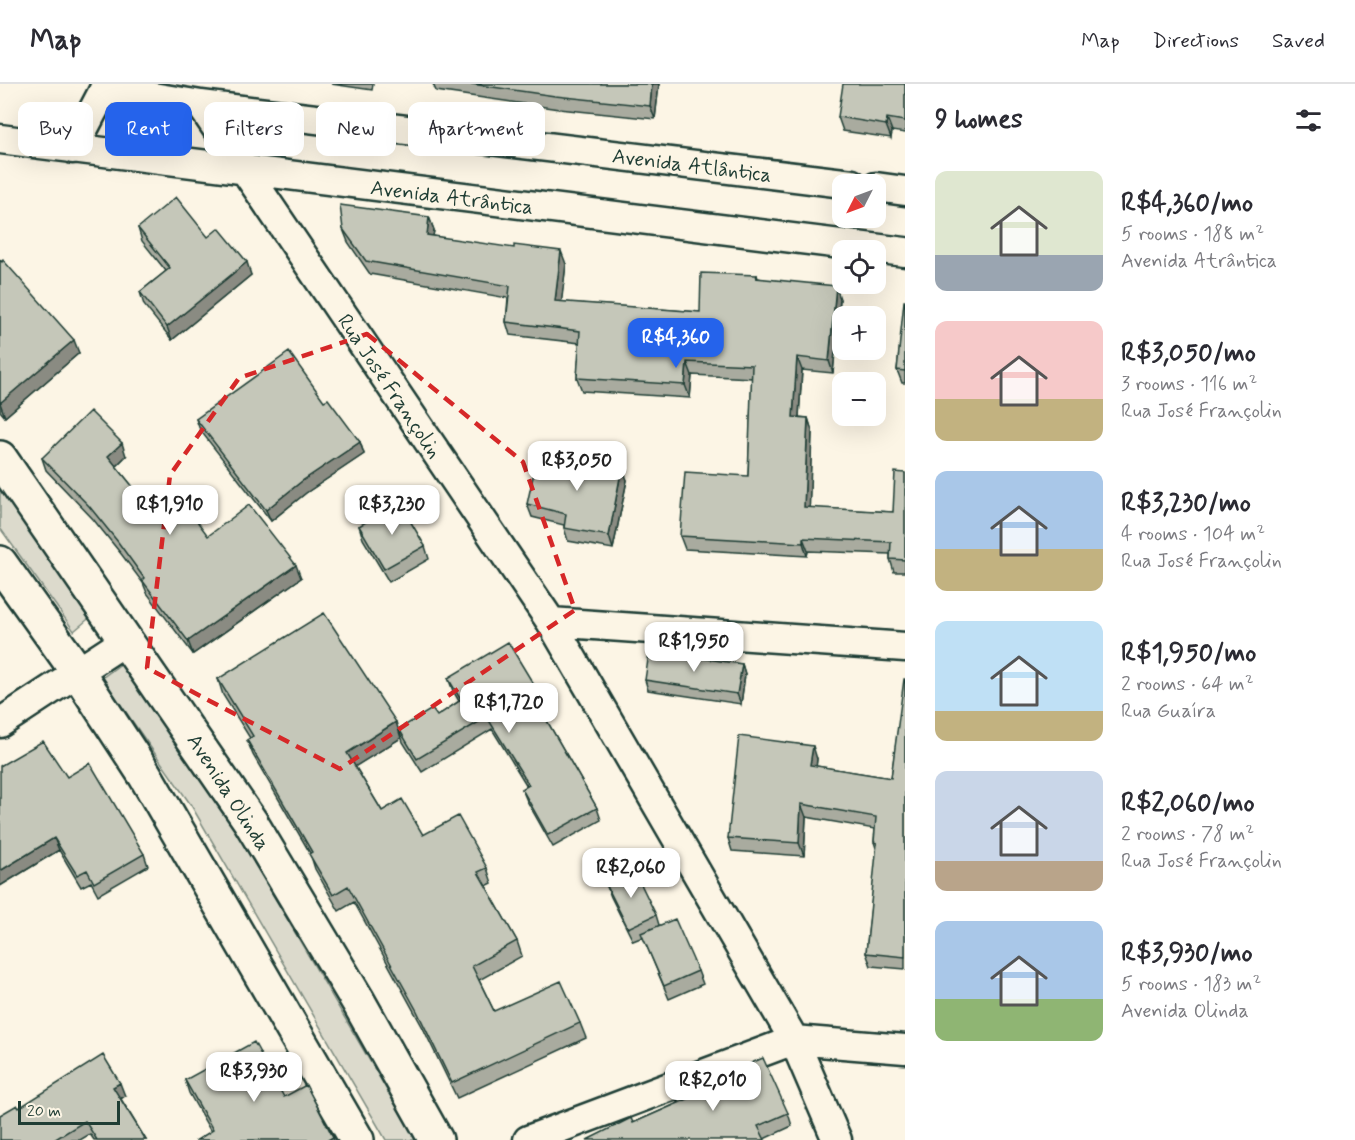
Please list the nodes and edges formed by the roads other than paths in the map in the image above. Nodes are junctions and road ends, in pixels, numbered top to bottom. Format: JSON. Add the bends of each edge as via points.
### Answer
{"nodes":[{"id":1,"x":106,"y":86,"type":"edge"},
{"id":2,"x":201,"y":105,"type":"junction"},
{"id":3,"x":93,"y":111,"type":"edge"},
{"id":4,"x":0,"y":139,"type":"edge"},
{"id":5,"x":18,"y":141,"type":"edge"},
{"id":6,"x":93,"y":152,"type":"edge"},
{"id":7,"x":245,"y":171,"type":"junction"},
{"id":8,"x":832,"y":182,"type":"edge"},
{"id":9,"x":886,"y":189,"type":"edge"},
{"id":10,"x":905,"y":191,"type":"edge"},
{"id":11,"x":905,"y":252,"type":"edge"},
{"id":12,"x":0,"y":458,"type":"edge"},
{"id":13,"x":0,"y":563,"type":"edge"},
{"id":14,"x":551,"y":622,"type":"junction"},
{"id":15,"x":125,"y":641,"type":"junction"},
{"id":16,"x":905,"y":647,"type":"edge"},
{"id":17,"x":77,"y":671,"type":"junction"},
{"id":18,"x":0,"y":723,"type":"edge"},
{"id":19,"x":794,"y":1040,"type":"junction"},
{"id":20,"x":905,"y":1049,"type":"edge"},
{"id":21,"x":357,"y":1140,"type":"edge"},
{"id":22,"x":436,"y":1140,"type":"edge"},
{"id":23,"x":528,"y":1140,"type":"edge"},
{"id":24,"x":837,"y":1140,"type":"edge"}],
"edges":[{"from":1,"to":2,"type":"street","name":"Avenida Atlântica"},
{"from":1,"to":3,"type":"street"},
{"from":2,"to":7,"type":"street","name":"Rua José Françolin"},
{"from":2,"to":8,"type":"street","name":"Avenida Atlântica"},
{"from":4,"to":5,"type":"street","name":"Avenida Atrântica"},
{"from":6,"to":7,"type":"street","name":"Avenida Atrântica"},
{"from":7,"to":11,"type":"street","name":"Avenida Atrântica"},
{"from":7,"to":14,"type":"street","name":"Rua José Françolin"},
{"from":9,"to":10,"type":"street"},
{"from":12,"to":15,"type":"street","name":"Avenida Olinda"},
{"from":13,"to":17,"type":"street"},
{"from":14,"to":16,"type":"street"},
{"from":14,"to":19,"type":"street","name":"Rua José Françolin"},
{"from":15,"to":17,"type":"street"},
{"from":15,"to":22,"type":"street","name":"Avenida Olinda","via":[[250,821]]},
{"from":17,"to":18,"type":"street"},
{"from":17,"to":21,"type":"street","via":[[145,775]]},
{"from":19,"to":20,"type":"street"},
{"from":19,"to":23,"type":"street"},
{"from":19,"to":24,"type":"street","name":"Rua José Françolin"}]}
